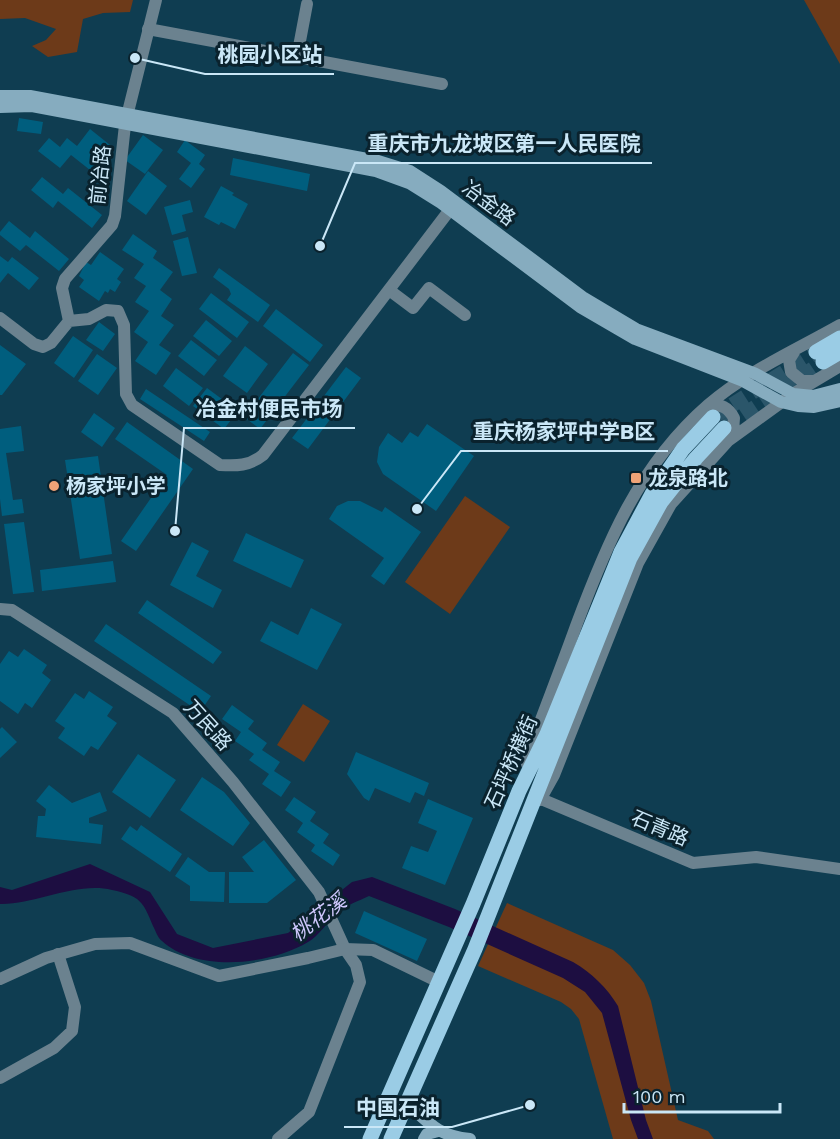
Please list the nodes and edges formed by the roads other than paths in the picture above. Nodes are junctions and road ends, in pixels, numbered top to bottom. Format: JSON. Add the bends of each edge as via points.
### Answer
{"nodes":[{"id":1,"x":156,"y":0,"type":"edge"},
{"id":2,"x":307,"y":4,"type":"dead end"},
{"id":3,"x":148,"y":29,"type":"junction"},
{"id":4,"x":297,"y":57,"type":"junction"},
{"id":5,"x":442,"y":84,"type":"dead end"},
{"id":6,"x":0,"y":96,"type":"edge"},
{"id":7,"x":0,"y":107,"type":"edge"},
{"id":8,"x":126,"y":120,"type":"junction"},
{"id":9,"x":453,"y":206,"type":"junction"},
{"id":10,"x":389,"y":290,"type":"junction"},
{"id":11,"x":465,"y":315,"type":"dead end"},
{"id":12,"x":0,"y":318,"type":"edge"},
{"id":13,"x":69,"y":321,"type":"junction"},
{"id":14,"x":840,"y":325,"type":"edge"},
{"id":15,"x":840,"y":338,"type":"edge"},
{"id":16,"x":794,"y":352,"type":"junction"},
{"id":17,"x":840,"y":352,"type":"edge"},
{"id":18,"x":840,"y":366,"type":"edge"},
{"id":19,"x":754,"y":373,"type":"junction"},
{"id":20,"x":743,"y":381,"type":"junction"},
{"id":21,"x":815,"y":381,"type":"junction"},
{"id":22,"x":840,"y":389,"type":"edge"},
{"id":23,"x":793,"y":394,"type":"junction"},
{"id":24,"x":840,"y":401,"type":"edge"},
{"id":25,"x":781,"y":402,"type":"junction"},
{"id":26,"x":718,"y":422,"type":"junction"},
{"id":27,"x":0,"y":609,"type":"edge"},
{"id":28,"x":541,"y":799,"type":"junction"},
{"id":29,"x":525,"y":824,"type":"junction"},
{"id":30,"x":840,"y":869,"type":"edge"},
{"id":31,"x":344,"y":946,"type":"junction"},
{"id":32,"x":58,"y":954,"type":"junction"},
{"id":33,"x":0,"y":979,"type":"edge"},
{"id":34,"x":439,"y":982,"type":"junction"},
{"id":35,"x":0,"y":1078,"type":"edge"},
{"id":36,"x":407,"y":1103,"type":"junction"},
{"id":37,"x":438,"y":1131,"type":"junction"},
{"id":38,"x":279,"y":1139,"type":"edge"},
{"id":39,"x":370,"y":1139,"type":"edge"},
{"id":40,"x":391,"y":1139,"type":"edge"},
{"id":41,"x":424,"y":1139,"type":"edge"},
{"id":42,"x":470,"y":1139,"type":"edge"}],
"edges":[{"from":1,"to":3,"type":"street","name":"前冶路"},
{"from":2,"to":4,"type":"street"},
{"from":3,"to":4,"type":"street"},
{"from":3,"to":8,"type":"street","name":"前冶路"},
{"from":4,"to":5,"type":"street"},
{"from":6,"to":8,"type":"main road","name":"冶金路","via":[[30,96]]},
{"from":7,"to":8,"type":"main road","name":"冶金路","via":[[32,106]]},
{"from":8,"to":9,"type":"main road","name":"冶金路","via":[[378,161],[410,171]]},
{"from":8,"to":13,"type":"street","name":"前冶路","via":[[115,216],[112,225],[66,279],[63,288]]},
{"from":9,"to":10,"type":"street"},
{"from":9,"to":19,"type":"main road","name":"冶金路","via":[[584,298],[636,329]]},
{"from":9,"to":20,"type":"main road","name":"冶金路","via":[[580,307],[626,333]]},
{"from":10,"to":11,"type":"street","via":[[413,308],[429,288]]},
{"from":10,"to":13,"type":"street","via":[[263,455],[253,463],[237,466],[220,465],[132,405],[126,394],[124,325],[118,311],[106,310]]},
{"from":12,"to":13,"type":"street","via":[[43,347],[51,344]]},
{"from":14,"to":16,"type":"street"},
{"from":15,"to":17,"type":"main road","via":[[820,357]]},
{"from":16,"to":19,"type":"street"},
{"from":16,"to":21,"type":"street","via":[[789,360],[791,372],[802,381]]},
{"from":18,"to":21,"type":"street"},
{"from":19,"to":20,"type":"street"},
{"from":19,"to":23,"type":"main road","name":"冶金路"},
{"from":20,"to":25,"type":"main road","name":"冶金路"},
{"from":20,"to":26,"type":"street"},
{"from":21,"to":23,"type":"street"},
{"from":22,"to":23,"type":"main road","via":[[813,396]]},
{"from":23,"to":25,"type":"street"},
{"from":24,"to":25,"type":"main road","name":"冶金路","via":[[814,407]]},
{"from":25,"to":26,"type":"street"},
{"from":26,"to":28,"type":"street","via":[[638,564]]},
{"from":26,"to":29,"type":"main road","name":"石坪桥横街","via":[[662,502],[630,558]]},
{"from":26,"to":34,"type":"main road","name":"石坪桥横街","via":[[683,448],[621,552],[547,735],[519,791]]},
{"from":27,"to":31,"type":"street","name":"万民路","via":[[12,610],[173,713],[319,892]]},
{"from":28,"to":29,"type":"street"},
{"from":28,"to":30,"type":"street","name":"石青路","via":[[693,863],[756,857]]},
{"from":29,"to":36,"type":"main road","name":"石坪桥横街","via":[[476,949]]},
{"from":31,"to":32,"type":"street","via":[[308,958],[219,976],[130,943],[95,944]]},
{"from":31,"to":34,"type":"street","via":[[373,950]]},
{"from":31,"to":38,"type":"street","name":"万民路","via":[[357,965],[360,982],[355,1000],[309,1112]]},
{"from":32,"to":33,"type":"street"},
{"from":32,"to":35,"type":"street","via":[[75,1006],[72,1031],[54,1048]]},
{"from":34,"to":39,"type":"main road","name":"石坪桥横街"},
{"from":36,"to":37,"type":"main road"},
{"from":36,"to":40,"type":"main road","name":"石坪桥横街"},
{"from":37,"to":41,"type":"main road","via":[[426,1134]]},
{"from":37,"to":42,"type":"main road"}]}
